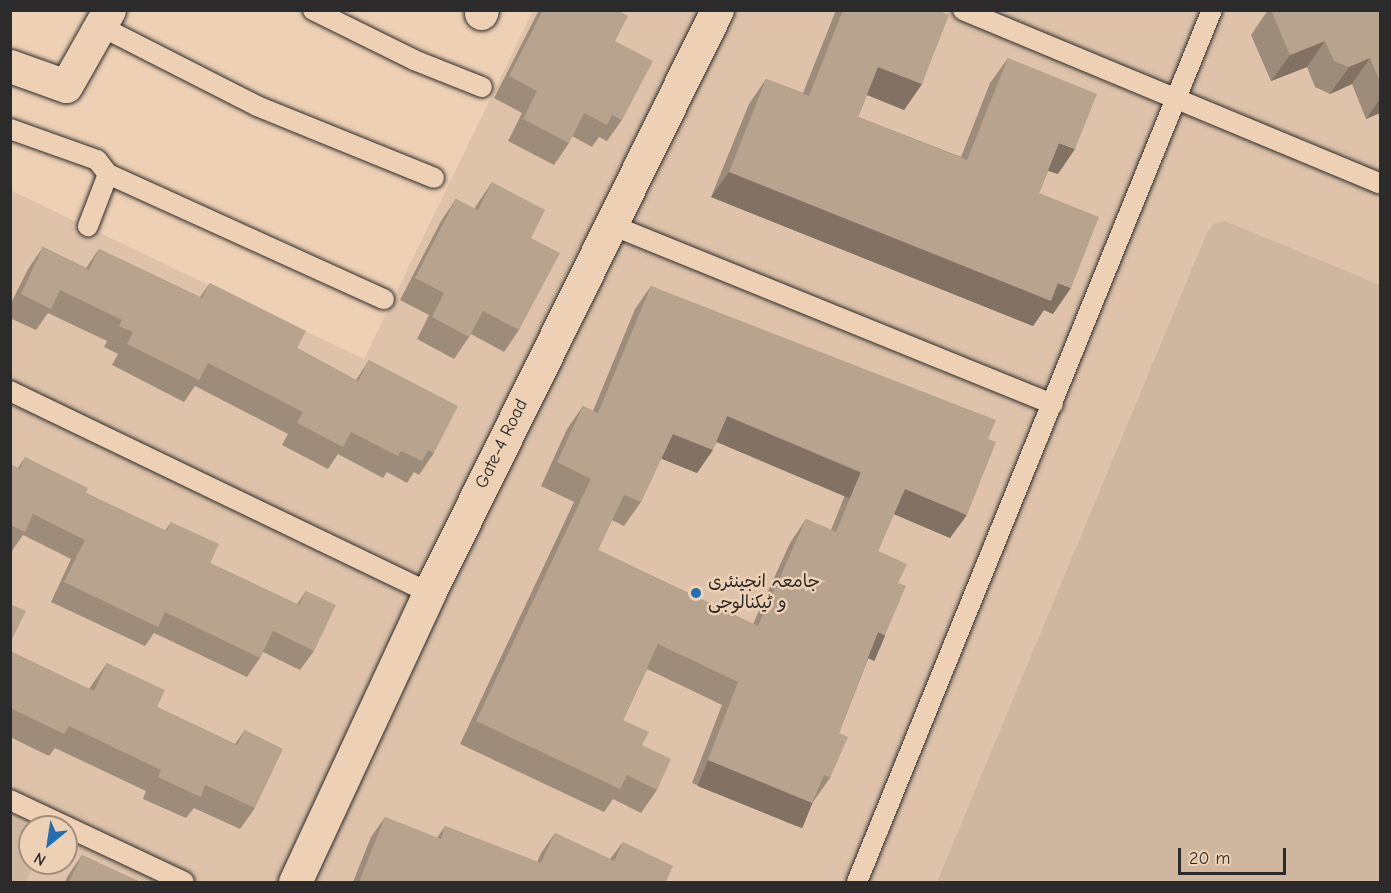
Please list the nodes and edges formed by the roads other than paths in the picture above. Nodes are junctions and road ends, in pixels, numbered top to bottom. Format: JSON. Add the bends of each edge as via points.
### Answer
{"nodes":[{"id":1,"x":313,"y":10,"type":"edge"},
{"id":2,"x":717,"y":10,"type":"edge"},
{"id":3,"x":963,"y":10,"type":"edge"},
{"id":4,"x":1212,"y":10,"type":"edge"},
{"id":5,"x":105,"y":18,"type":"edge"},
{"id":6,"x":10,"y":66,"type":"edge"},
{"id":7,"x":482,"y":87,"type":"dead end"},
{"id":8,"x":1175,"y":99,"type":"junction"},
{"id":9,"x":10,"y":129,"type":"edge"},
{"id":10,"x":108,"y":174,"type":"junction"},
{"id":11,"x":434,"y":178,"type":"dead end"},
{"id":12,"x":1380,"y":184,"type":"edge"},
{"id":13,"x":609,"y":224,"type":"junction"},
{"id":14,"x":88,"y":226,"type":"dead end"},
{"id":15,"x":384,"y":299,"type":"dead end"},
{"id":16,"x":10,"y":392,"type":"edge"},
{"id":17,"x":1053,"y":404,"type":"junction"},
{"id":18,"x":429,"y":593,"type":"junction"},
{"id":19,"x":10,"y":800,"type":"edge"},
{"id":20,"x":184,"y":882,"type":"edge"},
{"id":21,"x":295,"y":882,"type":"edge"},
{"id":22,"x":857,"y":882,"type":"edge"}],
"edges":[{"from":1,"to":7,"type":"lane","via":[[414,60]]},
{"from":2,"to":13,"type":"street","name":"Gate-4 Road"},
{"from":3,"to":8,"type":"lane"},
{"from":4,"to":8,"type":"lane"},
{"from":5,"to":6,"type":"street","via":[[66,86]]},
{"from":5,"to":11,"type":"lane","via":[[257,106]]},
{"from":8,"to":12,"type":"lane"},
{"from":8,"to":17,"type":"lane"},
{"from":9,"to":10,"type":"lane","via":[[97,160]]},
{"from":10,"to":14,"type":"lane"},
{"from":10,"to":15,"type":"lane"},
{"from":13,"to":17,"type":"lane"},
{"from":13,"to":18,"type":"street","name":"Gate-4 Road"},
{"from":16,"to":18,"type":"lane"},
{"from":17,"to":22,"type":"lane"},
{"from":18,"to":21,"type":"street","name":"Gate-4 Road"},
{"from":19,"to":20,"type":"lane"}]}
